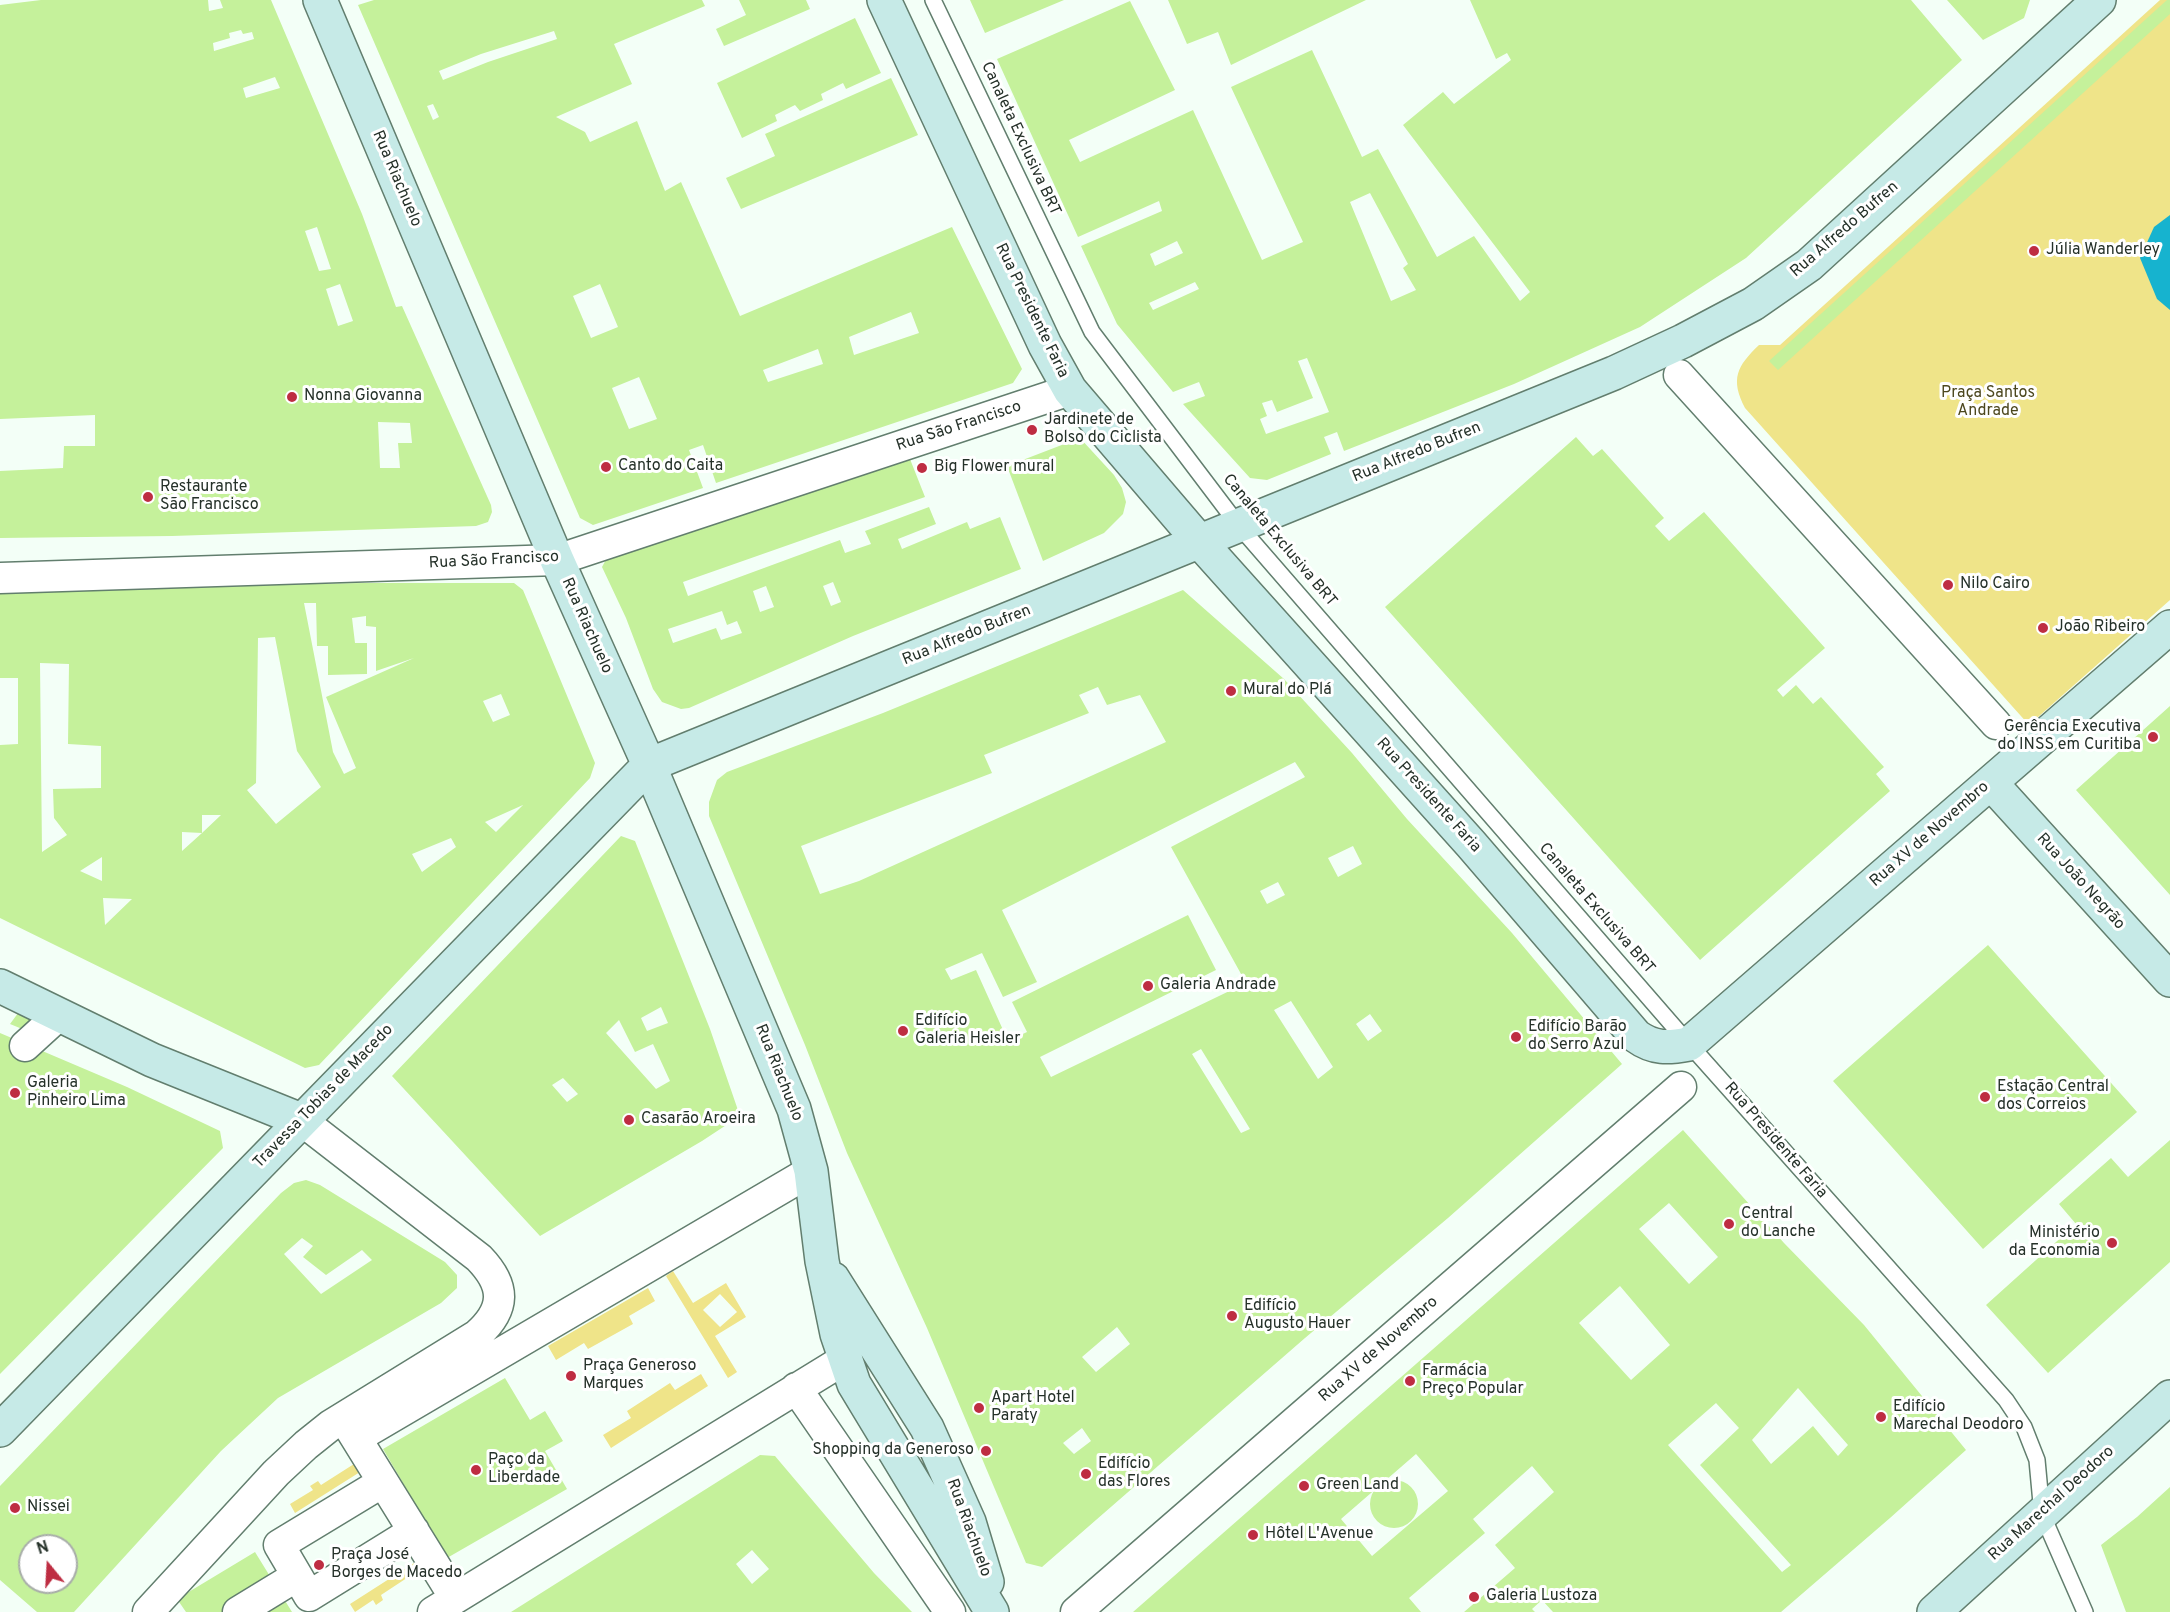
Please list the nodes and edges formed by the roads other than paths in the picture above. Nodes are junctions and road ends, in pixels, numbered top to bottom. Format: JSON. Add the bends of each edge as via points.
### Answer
{"nodes":[{"id":1,"x":320,"y":0,"type":"edge"},
{"id":2,"x":884,"y":0,"type":"edge"},
{"id":3,"x":933,"y":0,"type":"edge"},
{"id":4,"x":2099,"y":0,"type":"edge"},
{"id":5,"x":1679,"y":375,"type":"dead end"},
{"id":6,"x":1070,"y":390,"type":"junction"},
{"id":7,"x":1239,"y":526,"type":"junction"},
{"id":8,"x":1200,"y":542,"type":"junction"},
{"id":9,"x":557,"y":560,"type":"junction"},
{"id":10,"x":0,"y":578,"type":"edge"},
{"id":11,"x":2170,"y":627,"type":"edge"},
{"id":12,"x":1996,"y":724,"type":"dead end"},
{"id":13,"x":649,"y":765,"type":"junction"},
{"id":14,"x":1991,"y":783,"type":"junction"},
{"id":15,"x":2170,"y":980,"type":"edge"},
{"id":16,"x":0,"y":986,"type":"edge"},
{"id":17,"x":59,"y":1015,"type":"junction"},
{"id":18,"x":1689,"y":1044,"type":"junction"},
{"id":19,"x":25,"y":1046,"type":"dead end"},
{"id":20,"x":1681,"y":1088,"type":"dead end"},
{"id":21,"x":301,"y":1120,"type":"junction"},
{"id":22,"x":811,"y":1171,"type":"junction"},
{"id":23,"x":822,"y":1261,"type":"junction"},
{"id":24,"x":845,"y":1359,"type":"junction"},
{"id":25,"x":796,"y":1388,"type":"junction"},
{"id":26,"x":2170,"y":1397,"type":"edge"},
{"id":27,"x":349,"y":1428,"type":"junction"},
{"id":28,"x":0,"y":1430,"type":"edge"},
{"id":29,"x":383,"y":1482,"type":"junction"},
{"id":30,"x":2042,"y":1514,"type":"junction"},
{"id":31,"x":414,"y":1531,"type":"dead end"},
{"id":32,"x":297,"y":1576,"type":"junction"},
{"id":33,"x":444,"y":1605,"type":"edge"},
{"id":34,"x":148,"y":1612,"type":"edge"},
{"id":35,"x":238,"y":1612,"type":"edge"},
{"id":36,"x":950,"y":1612,"type":"edge"},
{"id":37,"x":994,"y":1612,"type":"edge"},
{"id":38,"x":1076,"y":1612,"type":"edge"},
{"id":39,"x":1934,"y":1612,"type":"edge"},
{"id":40,"x":2085,"y":1612,"type":"edge"}],
"edges":[{"from":1,"to":9,"type":"street","name":"Rua Riachuelo"},
{"from":2,"to":6,"type":"street","name":"Rua Presidente Faria","via":[[1045,345]]},
{"from":3,"to":7,"type":"lane","name":"Canaleta Exclusiva BRT","via":[[1092,332]]},
{"from":4,"to":7,"type":"street","name":"Rua Alfredo Bufren","via":[[1809,265],[1753,304],[1614,373]]},
{"from":5,"to":12,"type":"street"},
{"from":6,"to":8,"type":"street","name":"Rua Presidente Faria"},
{"from":6,"to":9,"type":"street","name":"Rua São Francisco"},
{"from":7,"to":8,"type":"street","name":"Rua Alfredo Bufren"},
{"from":7,"to":18,"type":"lane","name":"Canaleta Exclusiva BRT"},
{"from":8,"to":13,"type":"street","name":"Rua Alfredo Bufren"},
{"from":8,"to":18,"type":"street","name":"Rua Presidente Faria","via":[[1636,1036],[1650,1045],[1669,1048]]},
{"from":9,"to":10,"type":"street","name":"Rua São Francisco"},
{"from":9,"to":13,"type":"street","name":"Rua Riachuelo"},
{"from":11,"to":14,"type":"street","name":"Rua XV de Novembro"},
{"from":13,"to":21,"type":"street","name":"Travessa Tobias de Macedo"},
{"from":13,"to":22,"type":"street","name":"Rua Riachuelo","via":[[794,1109]]},
{"from":14,"to":15,"type":"street","name":"Rua João Negrão"},
{"from":14,"to":18,"type":"street","name":"Rua XV de Novembro"},
{"from":16,"to":17,"type":"street"},
{"from":17,"to":19,"type":"street"},
{"from":17,"to":21,"type":"street","via":[[152,1060]]},
{"from":18,"to":30,"type":"lane","name":"Rua Presidente Faria","via":[[2006,1400],[2024,1427],[2037,1460]]},
{"from":20,"to":38,"type":"street","name":"Rua XV de Novembro"},
{"from":21,"to":27,"type":"street","via":[[479,1258],[497,1281],[500,1299],[489,1324],[477,1335]]},
{"from":21,"to":28,"type":"street","name":"Travessa Tobias de Macedo"},
{"from":22,"to":23,"type":"street","name":"Rua Riachuelo"},
{"from":22,"to":27,"type":"street"},
{"from":23,"to":24,"type":"street","name":"Rua Riachuelo"},
{"from":23,"to":37,"type":"street","name":"Rua Riachuelo","via":[[927,1428],[969,1522]]},
{"from":24,"to":25,"type":"street"},
{"from":24,"to":37,"type":"street","name":"Rua Riachuelo","via":[[867,1409]]},
{"from":25,"to":33,"type":"street"},
{"from":25,"to":36,"type":"street"},
{"from":26,"to":30,"type":"street","name":"Rua Marechal Deodoro"},
{"from":27,"to":29,"type":"street"},
{"from":27,"to":34,"type":"street","via":[[306,1445]]},
{"from":29,"to":32,"type":"street","via":[[279,1545]]},
{"from":29,"to":33,"type":"street"},
{"from":30,"to":39,"type":"street","name":"Rua Marechal Deodoro"},
{"from":30,"to":40,"type":"lane","name":"Rua Presidente Faria"},
{"from":31,"to":32,"type":"street","via":[[309,1596]]},
{"from":32,"to":35,"type":"street"}]}
